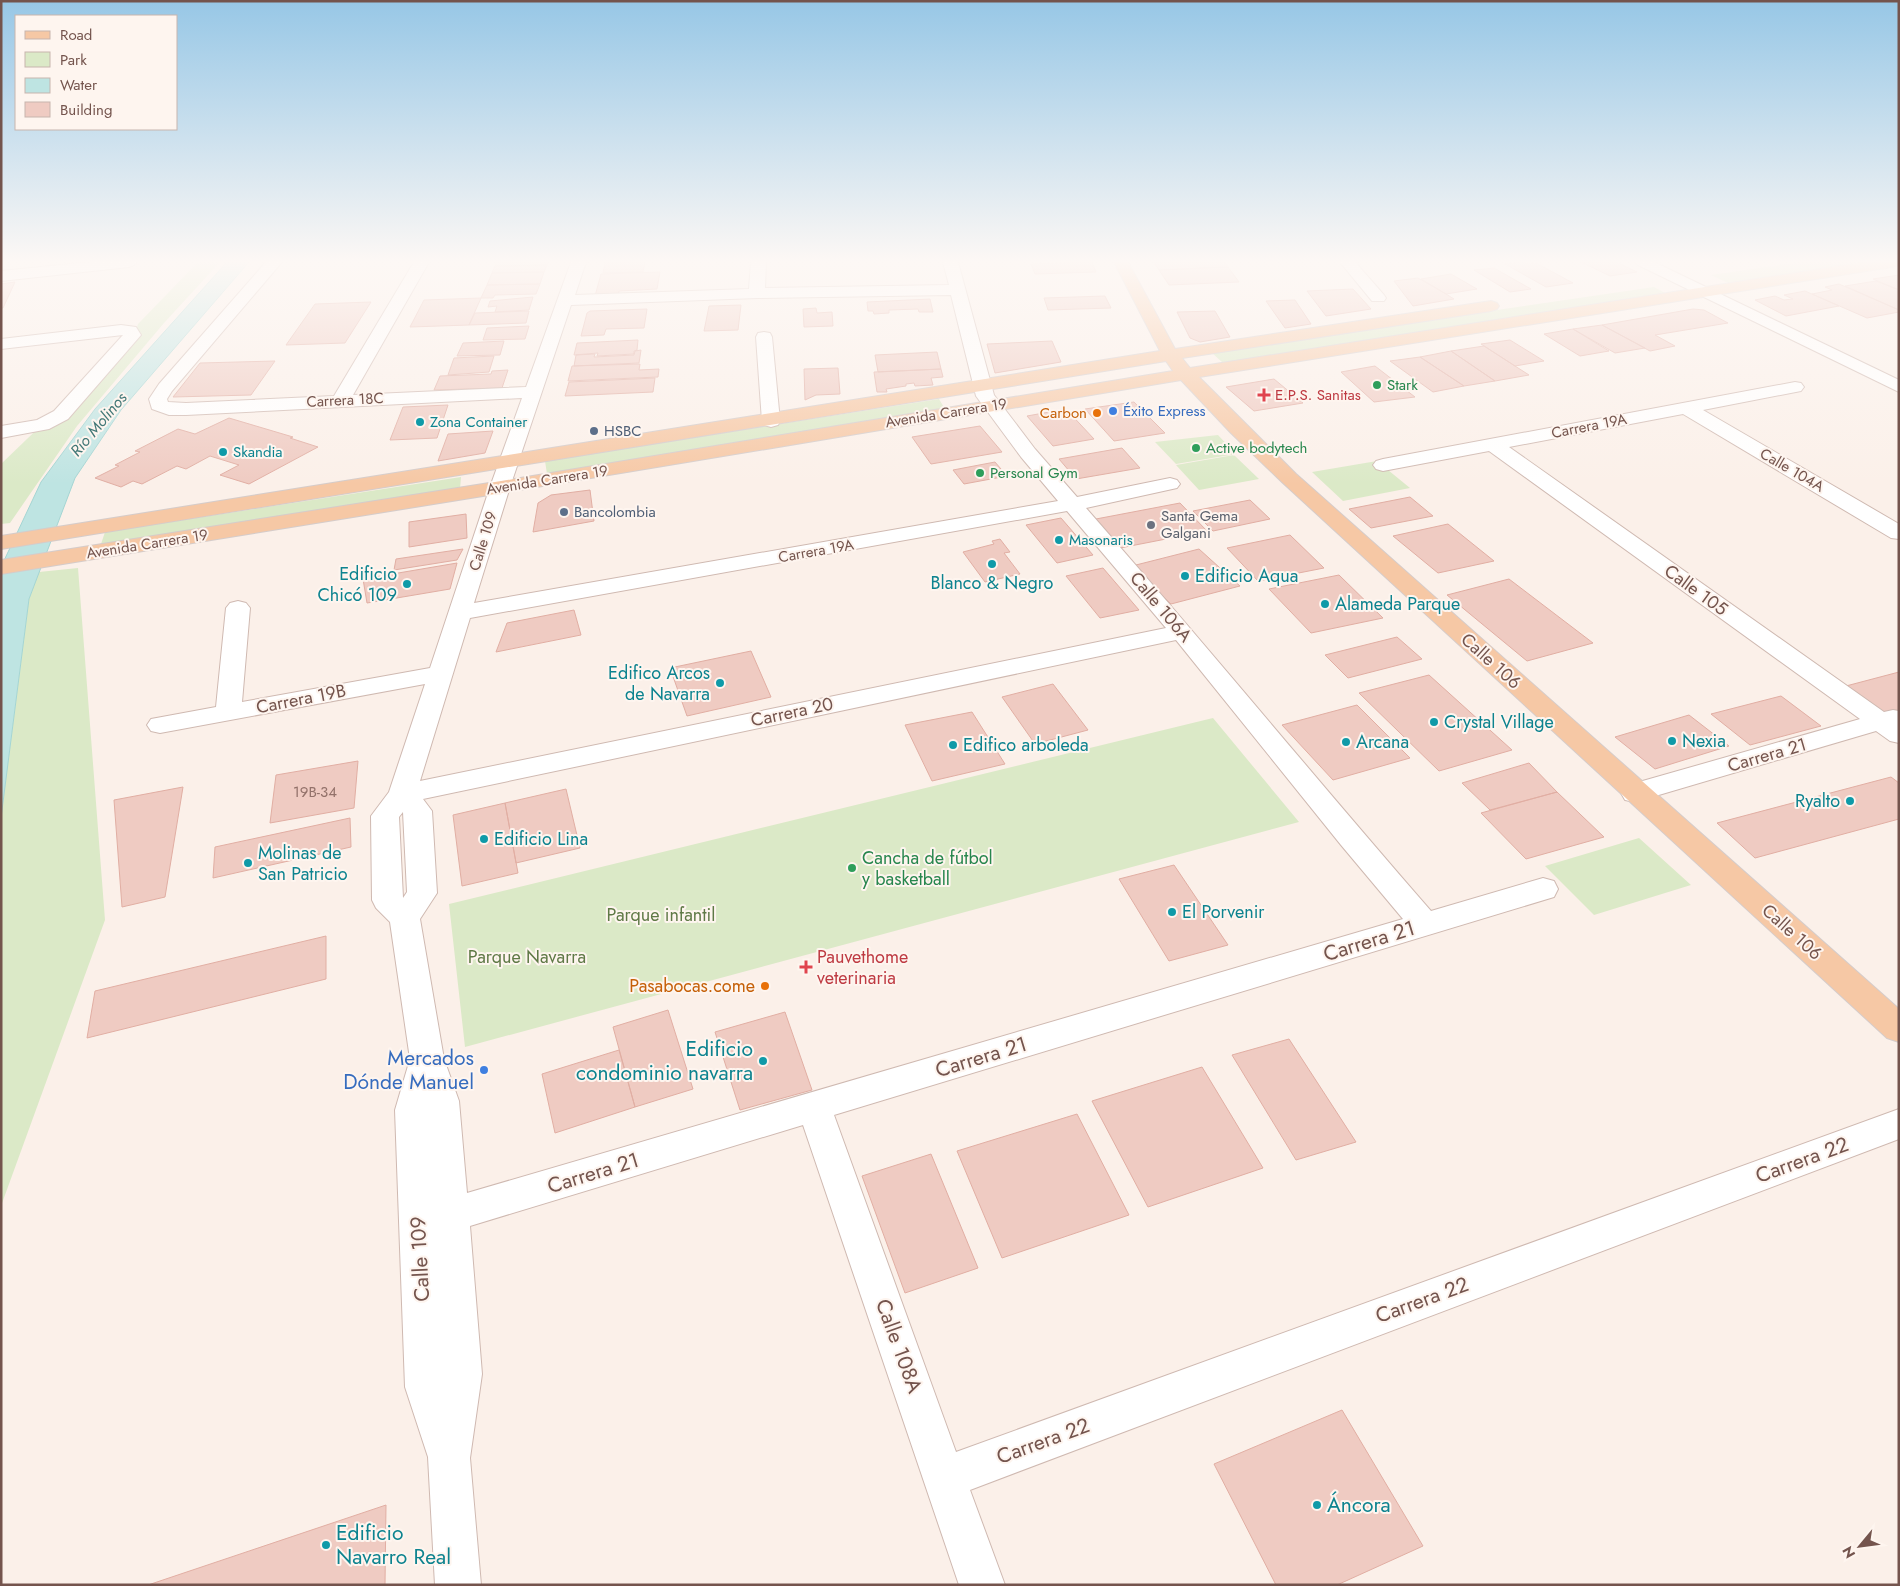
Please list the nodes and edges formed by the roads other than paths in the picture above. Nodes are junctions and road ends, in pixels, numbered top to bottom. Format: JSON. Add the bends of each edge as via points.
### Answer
{"nodes":[{"id":1,"x":67,"y":336,"type":"edge"},
{"id":2,"x":132,"y":336,"type":"edge"},
{"id":3,"x":210,"y":336,"type":"edge"},
{"id":4,"x":378,"y":336,"type":"edge"},
{"id":5,"x":552,"y":336,"type":"edge"},
{"id":6,"x":969,"y":336,"type":"edge"},
{"id":7,"x":1162,"y":336,"type":"edge"},
{"id":8,"x":1329,"y":336,"type":"edge"},
{"id":9,"x":1382,"y":336,"type":"edge"},
{"id":10,"x":1795,"y":336,"type":"edge"},
{"id":11,"x":764,"y":337,"type":"dead end"},
{"id":12,"x":1,"y":344,"type":"edge"},
{"id":13,"x":1178,"y":364,"type":"junction"},
{"id":14,"x":981,"y":386,"type":"junction"},
{"id":15,"x":1899,"y":386,"type":"edge"},
{"id":16,"x":1795,"y":387,"type":"dead end"},
{"id":17,"x":531,"y":392,"type":"junction"},
{"id":18,"x":341,"y":400,"type":"junction"},
{"id":19,"x":992,"y":406,"type":"junction"},
{"id":20,"x":1685,"y":407,"type":"junction"},
{"id":21,"x":771,"y":421,"type":"junction"},
{"id":22,"x":1,"y":432,"type":"edge"},
{"id":23,"x":1494,"y":445,"type":"junction"},
{"id":24,"x":508,"y":463,"type":"junction"},
{"id":25,"x":1383,"y":465,"type":"dead end"},
{"id":26,"x":1170,"y":484,"type":"dead end"},
{"id":27,"x":500,"y":488,"type":"junction"},
{"id":28,"x":1074,"y":504,"type":"junction"},
{"id":29,"x":1899,"y":533,"type":"edge"},
{"id":30,"x":1,"y":543,"type":"edge"},
{"id":31,"x":1,"y":567,"type":"edge"},
{"id":32,"x":238,"y":608,"type":"dead end"},
{"id":33,"x":460,"y":613,"type":"junction"},
{"id":34,"x":1182,"y":632,"type":"junction"},
{"id":35,"x":442,"y":673,"type":"junction"},
{"id":36,"x":228,"y":712,"type":"junction"},
{"id":37,"x":160,"y":725,"type":"dead end"},
{"id":38,"x":1892,"y":725,"type":"edge"},
{"id":39,"x":1636,"y":793,"type":"junction"},
{"id":40,"x":402,"y":794,"type":"junction"},
{"id":41,"x":1543,"y":889,"type":"dead end"},
{"id":42,"x":1425,"y":924,"type":"junction"},
{"id":43,"x":1899,"y":1029,"type":"edge"},
{"id":44,"x":814,"y":1107,"type":"junction"},
{"id":45,"x":1899,"y":1124,"type":"edge"},
{"id":46,"x":434,"y":1221,"type":"junction"},
{"id":47,"x":946,"y":1477,"type":"junction"},
{"id":48,"x":458,"y":1585,"type":"edge"},
{"id":49,"x":982,"y":1585,"type":"edge"}],
"edges":[{"from":1,"to":12,"type":"street"},
{"from":2,"to":22,"type":"street","via":[[62,415],[42,425]]},
{"from":3,"to":18,"type":"street","name":"Carrera 18C","via":[[165,388],[158,399],[159,405],[186,409]]},
{"from":4,"to":18,"type":"street"},
{"from":5,"to":17,"type":"street","name":"Calle 109"},
{"from":6,"to":14,"type":"street","name":"Calle 106A"},
{"from":7,"to":13,"type":"main road","name":"Calle 106"},
{"from":8,"to":13,"type":"main road","name":"Avenida Carrera 19"},
{"from":9,"to":13,"type":"main road","name":"Avenida Carrera 19"},
{"from":10,"to":15,"type":"street"},
{"from":11,"to":21,"type":"street"},
{"from":13,"to":14,"type":"main road","name":"Avenida Carrera 19"},
{"from":13,"to":19,"type":"main road","name":"Avenida Carrera 19"},
{"from":13,"to":39,"type":"main road","name":"Calle 106","via":[[1289,478]]},
{"from":14,"to":19,"type":"street","name":"Calle 106A"},
{"from":14,"to":21,"type":"main road","name":"Avenida Carrera 19"},
{"from":16,"to":20,"type":"street","name":"Carrera 19A"},
{"from":17,"to":18,"type":"street","name":"Carrera 18C"},
{"from":17,"to":24,"type":"street","name":"Calle 109"},
{"from":19,"to":27,"type":"main road","name":"Avenida Carrera 19"},
{"from":19,"to":28,"type":"street","name":"Calle 106A","via":[[1028,453]]},
{"from":20,"to":23,"type":"street","name":"Carrera 19A"},
{"from":20,"to":29,"type":"street","name":"Calle 104A"},
{"from":21,"to":24,"type":"main road","name":"Avenida Carrera 19"},
{"from":23,"to":25,"type":"street","name":"Carrera 19A"},
{"from":23,"to":38,"type":"street","name":"Calle 105"},
{"from":24,"to":27,"type":"street","name":"Calle 109"},
{"from":24,"to":30,"type":"main road","name":"Avenida Carrera 19"},
{"from":26,"to":28,"type":"street","name":"Carrera 19A"},
{"from":27,"to":31,"type":"main road","name":"Avenida Carrera 19"},
{"from":27,"to":33,"type":"street","name":"Calle 109"},
{"from":28,"to":33,"type":"street","name":"Carrera 19A"},
{"from":28,"to":34,"type":"street","name":"Calle 106A"},
{"from":32,"to":36,"type":"street"},
{"from":33,"to":35,"type":"street","name":"Calle 109"},
{"from":34,"to":40,"type":"street","name":"Carrera 20"},
{"from":34,"to":42,"type":"street","name":"Calle 106A"},
{"from":35,"to":36,"type":"street","name":"Carrera 19B"},
{"from":35,"to":40,"type":"street","name":"Calle 109"},
{"from":36,"to":37,"type":"street","name":"Carrera 19B"},
{"from":38,"to":39,"type":"street","name":"Carrera 21"},
{"from":39,"to":43,"type":"main road","name":"Calle 106"},
{"from":40,"to":46,"type":"street","name":"Calle 109","via":[[385,816],[388,900],[405,918],[427,1059],[412,1110]]},
{"from":41,"to":42,"type":"street","name":"Carrera 21"},
{"from":42,"to":44,"type":"street","name":"Carrera 21"},
{"from":44,"to":46,"type":"street","name":"Carrera 21"},
{"from":44,"to":47,"type":"street","name":"Calle 108A"},
{"from":45,"to":47,"type":"street","name":"Carrera 22"},
{"from":46,"to":48,"type":"street","name":"Calle 109","via":[[426,1387],[449,1458]]},
{"from":47,"to":49,"type":"street","name":"Calle 108A"}]}
